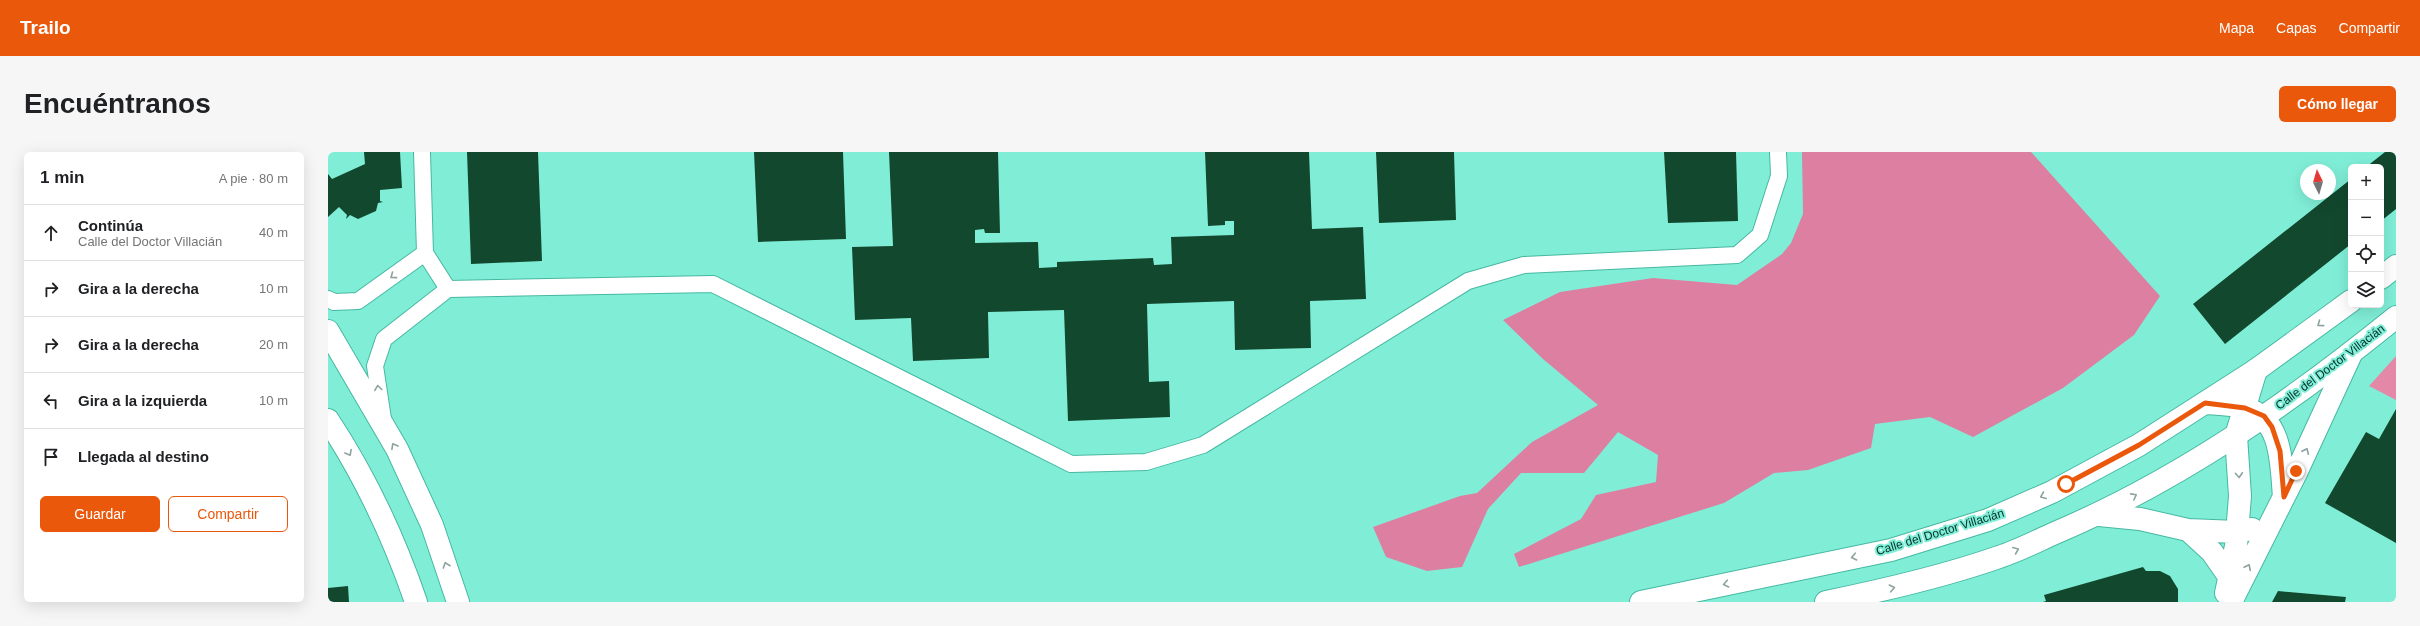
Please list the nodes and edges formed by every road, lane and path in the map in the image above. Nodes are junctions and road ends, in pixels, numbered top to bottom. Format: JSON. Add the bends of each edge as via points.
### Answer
{"nodes":[{"id":1,"x":422,"y":152,"type":"edge"},
{"id":2,"x":1778,"y":152,"type":"edge"},
{"id":3,"x":425,"y":253,"type":"junction"},
{"id":4,"x":2396,"y":266,"type":"edge"},
{"id":5,"x":2384,"y":276,"type":"edge"},
{"id":6,"x":448,"y":289,"type":"junction"},
{"id":7,"x":328,"y":299,"type":"edge"},
{"id":8,"x":2348,"y":303,"type":"edge"},
{"id":9,"x":2396,"y":317,"type":"edge"},
{"id":10,"x":328,"y":331,"type":"edge"},
{"id":11,"x":2351,"y":354,"type":"junction"},
{"id":12,"x":2256,"y":370,"type":"junction"},
{"id":13,"x":2205,"y":403,"type":"junction"},
{"id":14,"x":2254,"y":412,"type":"junction"},
{"id":15,"x":328,"y":420,"type":"edge"},
{"id":16,"x":384,"y":427,"type":"junction"},
{"id":17,"x":2236,"y":436,"type":"junction"},
{"id":18,"x":2284,"y":497,"type":"junction"},
{"id":19,"x":2099,"y":515,"type":"junction"},
{"id":20,"x":2269,"y":526,"type":"junction"},
{"id":21,"x":2188,"y":530,"type":"junction"},
{"id":22,"x":2237,"y":532,"type":"junction"},
{"id":23,"x":2230,"y":578,"type":"junction"},
{"id":24,"x":416,"y":602,"type":"edge"},
{"id":25,"x":458,"y":602,"type":"edge"},
{"id":26,"x":1641,"y":602,"type":"edge"},
{"id":27,"x":1826,"y":602,"type":"edge"},
{"id":28,"x":2224,"y":602,"type":"edge"},
{"id":29,"x":2231,"y":602,"type":"edge"}],
"edges":[{"from":1,"to":3,"type":"lane"},
{"from":2,"to":6,"type":"lane","via":[[1779,176],[1760,235],[1737,255],[1524,265],[1468,281],[1203,445],[1146,462],[1071,464],[713,284]]},
{"from":3,"to":6,"type":"lane"},
{"from":3,"to":7,"type":"lane","one_way":true,"via":[[358,301],[334,302]]},
{"from":4,"to":5,"type":"street"},
{"from":16,"to":6,"type":"lane","one_way":true,"via":[[375,366],[384,339]]},
{"from":8,"to":12,"type":"street","name":"Calle del Doctor Villacián","one_way":true},
{"from":9,"to":11,"type":"street","name":"Calle del Doctor Villacián"},
{"from":10,"to":16,"type":"street"},
{"from":11,"to":14,"type":"street","name":"Calle del Doctor Villacián"},
{"from":18,"to":11,"type":"street","one_way":true},
{"from":12,"to":13,"type":"street","name":"Calle del Doctor Villacián"},
{"from":12,"to":14,"type":"street"},
{"from":13,"to":14,"type":"street"},
{"from":13,"to":26,"type":"street","name":"Calle del Doctor Villacián","one_way":true,"via":[[2139,445],[2052,492],[1988,520],[1891,550]]},
{"from":14,"to":17,"type":"street","name":"Calle del Doctor Villacián"},
{"from":14,"to":18,"type":"street","via":[[2272,427],[2280,451]]},
{"from":15,"to":24,"type":"street","one_way":true,"via":[[378,507],[406,571]]},
{"from":25,"to":16,"type":"street","one_way":true,"via":[[432,525]]},
{"from":19,"to":17,"type":"street","name":"Calle del Doctor Villacián","one_way":true,"via":[[2163,481]]},
{"from":17,"to":22,"type":"street","one_way":true,"via":[[2240,496]]},
{"from":18,"to":20,"type":"street"},
{"from":19,"to":21,"type":"street","via":[[2140,519]]},
{"from":27,"to":19,"type":"street","name":"Calle del Doctor Villacián","one_way":true,"via":[[1909,585],[2000,557]]},
{"from":20,"to":22,"type":"street"},
{"from":29,"to":20,"type":"street","one_way":true},
{"from":21,"to":22,"type":"street"},
{"from":21,"to":23,"type":"street","via":[[2212,552]]},
{"from":22,"to":23,"type":"street"},
{"from":23,"to":28,"type":"street"}]}
